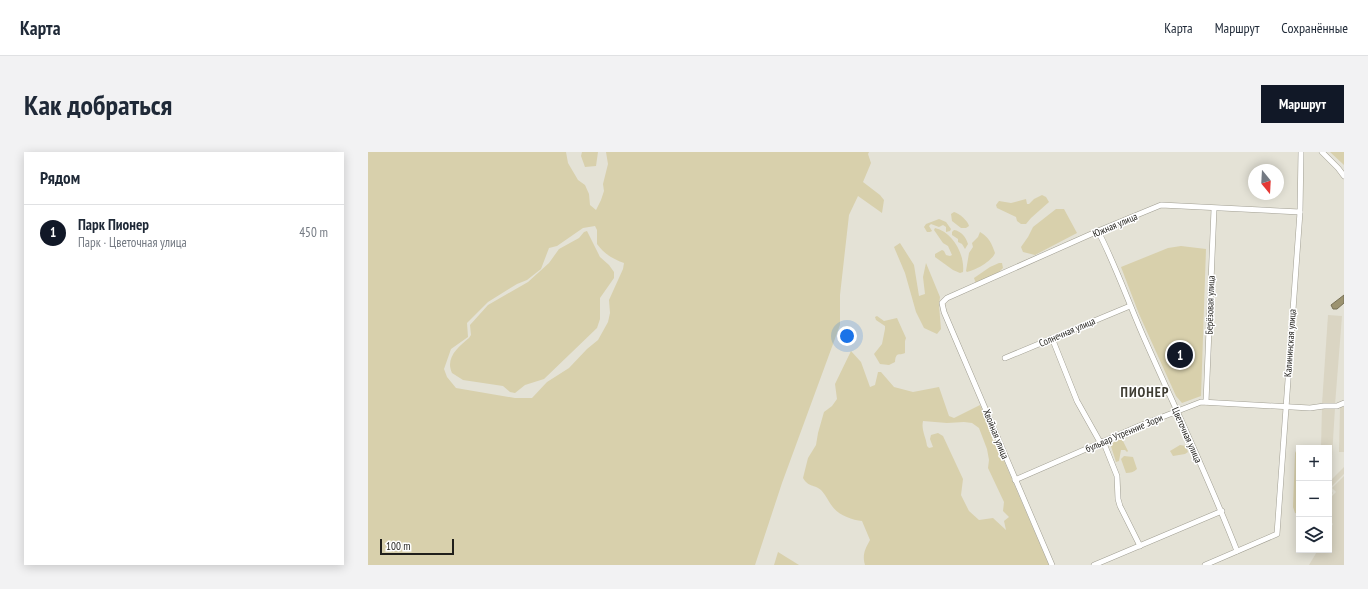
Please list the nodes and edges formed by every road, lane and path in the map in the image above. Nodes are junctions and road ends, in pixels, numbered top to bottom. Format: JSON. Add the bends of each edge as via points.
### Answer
{"nodes":[{"id":1,"x":1301,"y":152,"type":"edge"},
{"id":2,"x":1322,"y":152,"type":"edge"},
{"id":3,"x":1344,"y":176,"type":"edge"},
{"id":4,"x":1214,"y":209,"type":"junction"},
{"id":5,"x":1300,"y":212,"type":"junction"},
{"id":6,"x":1098,"y":231,"type":"junction"},
{"id":7,"x":942,"y":303,"type":"joint"},
{"id":8,"x":1130,"y":306,"type":"junction"},
{"id":9,"x":1052,"y":338,"type":"junction"},
{"id":10,"x":1006,"y":358,"type":"dead end"},
{"id":11,"x":1206,"y":402,"type":"junction"},
{"id":12,"x":1344,"y":403,"type":"edge"},
{"id":13,"x":1285,"y":407,"type":"junction"},
{"id":14,"x":1176,"y":411,"type":"junction"},
{"id":15,"x":1102,"y":442,"type":"junction"},
{"id":16,"x":1015,"y":480,"type":"junction"},
{"id":17,"x":1222,"y":511,"type":"junction"},
{"id":18,"x":1140,"y":546,"type":"junction"},
{"id":19,"x":1237,"y":551,"type":"junction"},
{"id":20,"x":1052,"y":565,"type":"edge"},
{"id":21,"x":1094,"y":565,"type":"edge"},
{"id":22,"x":1205,"y":565,"type":"edge"}],
"edges":[{"from":1,"to":5,"type":"street","name":"Калининская улица"},
{"from":2,"to":3,"type":"street"},
{"from":4,"to":5,"type":"street","name":"Южная улица"},
{"from":4,"to":6,"type":"street","name":"Южная улица","via":[[1161,205]]},
{"from":4,"to":11,"type":"street","name":"Берёзовая улица"},
{"from":5,"to":13,"type":"street","name":"Калининская улица"},
{"from":6,"to":7,"type":"street","name":"Южная улица","via":[[947,298]]},
{"from":6,"to":8,"type":"street","name":"Цветочная улица"},
{"from":7,"to":16,"type":"street","name":"Хвойная улица"},
{"from":8,"to":9,"type":"street","name":"Солнечная улица"},
{"from":8,"to":14,"type":"street","name":"Цветочная улица"},
{"from":9,"to":10,"type":"street","name":"Солнечная улица"},
{"from":9,"to":15,"type":"street","via":[[1078,401]]},
{"from":11,"to":13,"type":"street","name":"бульвар Утренние Зори"},
{"from":11,"to":14,"type":"street","name":"бульвар Утренние Зори"},
{"from":12,"to":13,"type":"street","name":"бульвар Утренние Зори","via":[[1310,408]]},
{"from":13,"to":19,"type":"street","name":"Калининская улица","via":[[1277,534]]},
{"from":14,"to":15,"type":"street","name":"бульвар Утренние Зори"},
{"from":14,"to":17,"type":"street","name":"Цветочная улица"},
{"from":15,"to":16,"type":"street","name":"бульвар Утренние Зори"},
{"from":15,"to":18,"type":"street","via":[[1117,476],[1120,506]]},
{"from":16,"to":20,"type":"street","name":"Хвойная улица"},
{"from":17,"to":18,"type":"street"},
{"from":17,"to":19,"type":"street","name":"Цветочная улица"},
{"from":18,"to":21,"type":"street"},
{"from":19,"to":22,"type":"street"}]}
